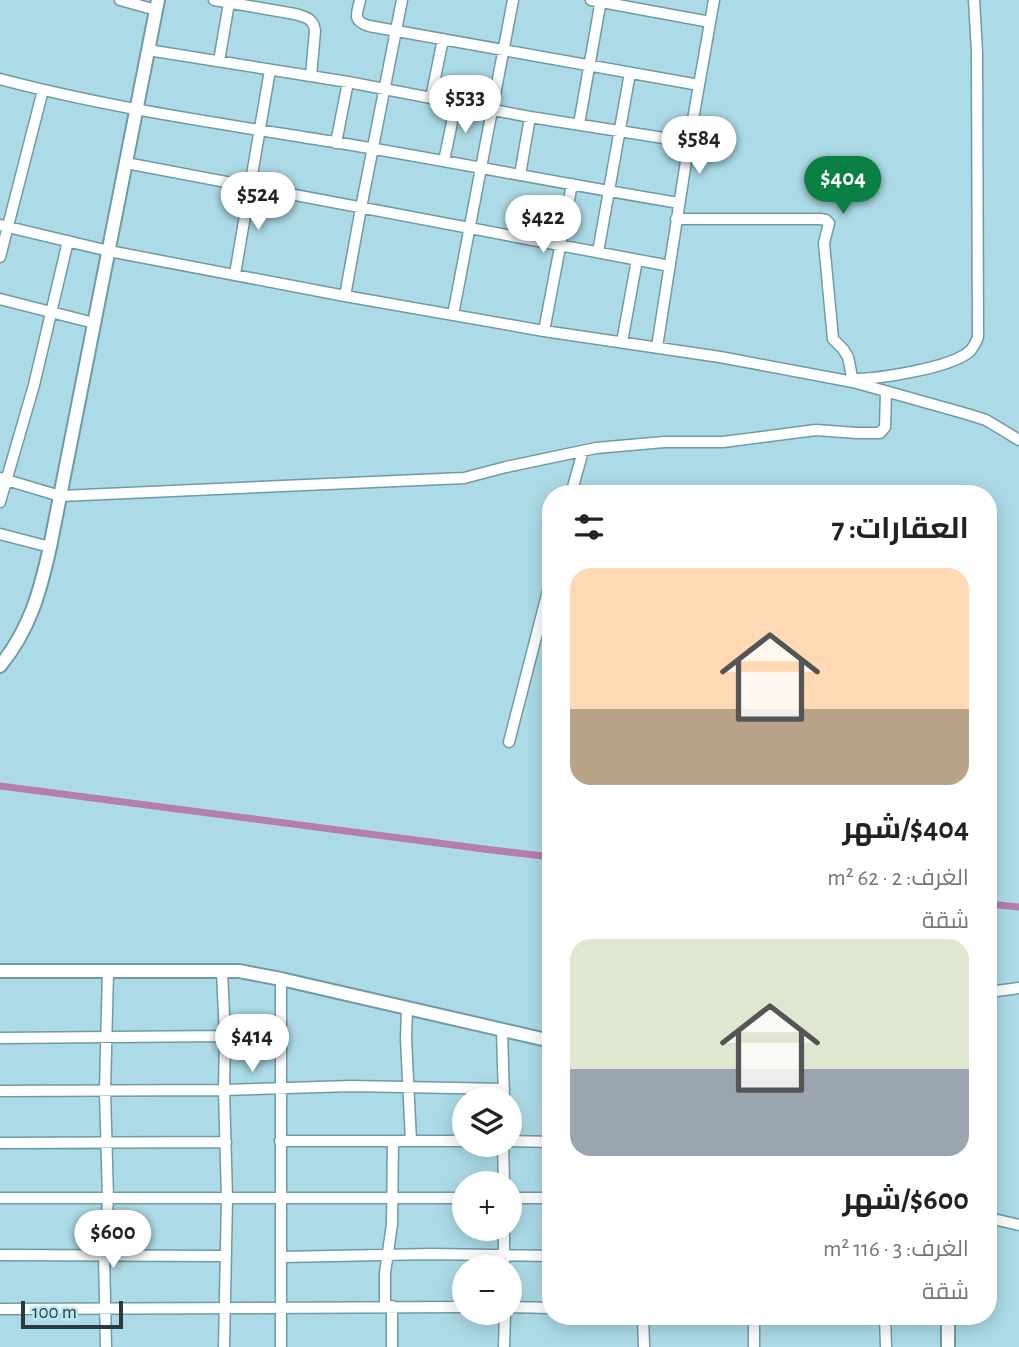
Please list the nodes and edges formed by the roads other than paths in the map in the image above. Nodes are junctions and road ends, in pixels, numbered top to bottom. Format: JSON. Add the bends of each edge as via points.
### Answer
{"nodes":[{"id":1,"x":120,"y":0,"type":"edge"},
{"id":2,"x":214,"y":0,"type":"edge"},
{"id":3,"x":360,"y":0,"type":"edge"},
{"id":4,"x":402,"y":0,"type":"edge"},
{"id":5,"x":513,"y":0,"type":"edge"},
{"id":6,"x":714,"y":0,"type":"edge"},
{"id":7,"x":974,"y":0,"type":"edge"},
{"id":8,"x":598,"y":1,"type":"edge"},
{"id":9,"x":229,"y":3,"type":"junction"},
{"id":10,"x":157,"y":5,"type":"edge"},
{"id":11,"x":710,"y":23,"type":"junction"},
{"id":12,"x":396,"y":30,"type":"junction"},
{"id":13,"x":443,"y":39,"type":"junction"},
{"id":14,"x":148,"y":50,"type":"junction"},
{"id":15,"x":503,"y":50,"type":"junction"},
{"id":16,"x":219,"y":61,"type":"junction"},
{"id":17,"x":591,"y":65,"type":"junction"},
{"id":18,"x":270,"y":69,"type":"junction"},
{"id":19,"x":630,"y":73,"type":"junction"},
{"id":20,"x":311,"y":76,"type":"junction"},
{"id":21,"x":0,"y":79,"type":"edge"},
{"id":22,"x":348,"y":82,"type":"junction"},
{"id":23,"x":699,"y":85,"type":"junction"},
{"id":24,"x":384,"y":88,"type":"junction"},
{"id":25,"x":43,"y":90,"type":"junction"},
{"id":26,"x":430,"y":98,"type":"junction"},
{"id":27,"x":456,"y":103,"type":"junction"},
{"id":28,"x":136,"y":110,"type":"junction"},
{"id":29,"x":491,"y":110,"type":"junction"},
{"id":30,"x":530,"y":117,"type":"junction"},
{"id":31,"x":579,"y":124,"type":"junction"},
{"id":32,"x":260,"y":131,"type":"junction"},
{"id":33,"x":619,"y":131,"type":"junction"},
{"id":34,"x":689,"y":142,"type":"junction"},
{"id":35,"x":336,"y":143,"type":"junction"},
{"id":36,"x":372,"y":149,"type":"junction"},
{"id":37,"x":444,"y":161,"type":"junction"},
{"id":38,"x":126,"y":163,"type":"junction"},
{"id":39,"x":482,"y":167,"type":"junction"},
{"id":40,"x":520,"y":175,"type":"junction"},
{"id":41,"x":572,"y":184,"type":"junction"},
{"id":42,"x":250,"y":186,"type":"junction"},
{"id":43,"x":608,"y":191,"type":"junction"},
{"id":44,"x":679,"y":203,"type":"junction"},
{"id":45,"x":361,"y":208,"type":"junction"},
{"id":46,"x":676,"y":219,"type":"junction"},
{"id":47,"x":4,"y":226,"type":"edge"},
{"id":48,"x":470,"y":228,"type":"junction"},
{"id":49,"x":68,"y":242,"type":"junction"},
{"id":50,"x":560,"y":246,"type":"junction"},
{"id":51,"x":109,"y":251,"type":"junction"},
{"id":52,"x":598,"y":252,"type":"junction"},
{"id":53,"x":0,"y":257,"type":"edge"},
{"id":54,"x":637,"y":260,"type":"junction"},
{"id":55,"x":670,"y":266,"type":"junction"},
{"id":56,"x":235,"y":274,"type":"junction"},
{"id":57,"x":345,"y":296,"type":"junction"},
{"id":58,"x":0,"y":299,"type":"edge"},
{"id":59,"x":50,"y":313,"type":"junction"},
{"id":60,"x":453,"y":315,"type":"junction"},
{"id":61,"x":94,"y":323,"type":"junction"},
{"id":62,"x":544,"y":331,"type":"junction"},
{"id":63,"x":622,"y":342,"type":"junction"},
{"id":64,"x":657,"y":347,"type":"junction"},
{"id":65,"x":853,"y":380,"type":"junction"},
{"id":66,"x":886,"y":392,"type":"junction"},
{"id":67,"x":1019,"y":440,"type":"edge"},
{"id":68,"x":583,"y":451,"type":"junction"},
{"id":69,"x":4,"y":479,"type":"edge"},
{"id":70,"x":574,"y":485,"type":"edge"},
{"id":71,"x":60,"y":496,"type":"junction"},
{"id":72,"x":0,"y":502,"type":"edge"},
{"id":73,"x":0,"y":534,"type":"edge"},
{"id":74,"x":50,"y":547,"type":"junction"},
{"id":75,"x":542,"y":614,"type":"edge"},
{"id":76,"x":2,"y":660,"type":"edge"},
{"id":77,"x":509,"y":742,"type":"dead end"},
{"id":78,"x":0,"y":971,"type":"edge"},
{"id":79,"x":108,"y":971,"type":"junction"},
{"id":80,"x":222,"y":971,"type":"junction"},
{"id":81,"x":281,"y":979,"type":"junction"},
{"id":82,"x":1019,"y":988,"type":"edge"},
{"id":83,"x":997,"y":991,"type":"edge"},
{"id":84,"x":407,"y":1008,"type":"junction"},
{"id":85,"x":502,"y":1030,"type":"junction"},
{"id":86,"x":225,"y":1036,"type":"junction"},
{"id":87,"x":0,"y":1038,"type":"edge"},
{"id":88,"x":107,"y":1038,"type":"junction"},
{"id":89,"x":542,"y":1039,"type":"edge"},
{"id":90,"x":408,"y":1087,"type":"junction"},
{"id":91,"x":504,"y":1087,"type":"edge"},
{"id":92,"x":280,"y":1088,"type":"junction"},
{"id":93,"x":224,"y":1090,"type":"junction"},
{"id":94,"x":452,"y":1090,"type":"edge"},
{"id":95,"x":0,"y":1091,"type":"edge"},
{"id":96,"x":106,"y":1091,"type":"junction"},
{"id":97,"x":280,"y":1141,"type":"junction"},
{"id":98,"x":393,"y":1141,"type":"junction"},
{"id":99,"x":411,"y":1141,"type":"junction"},
{"id":100,"x":452,"y":1141,"type":"edge"},
{"id":101,"x":522,"y":1141,"type":"edge"},
{"id":102,"x":226,"y":1142,"type":"junction"},
{"id":103,"x":542,"y":1142,"type":"edge"},
{"id":104,"x":0,"y":1143,"type":"edge"},
{"id":105,"x":107,"y":1143,"type":"junction"},
{"id":106,"x":0,"y":1198,"type":"edge"},
{"id":107,"x":281,"y":1198,"type":"junction"},
{"id":108,"x":392,"y":1198,"type":"junction"},
{"id":109,"x":452,"y":1198,"type":"edge"},
{"id":110,"x":522,"y":1198,"type":"edge"},
{"id":111,"x":542,"y":1198,"type":"edge"},
{"id":112,"x":108,"y":1199,"type":"junction"},
{"id":113,"x":227,"y":1199,"type":"junction"},
{"id":114,"x":997,"y":1220,"type":"edge"},
{"id":115,"x":1019,"y":1225,"type":"edge"},
{"id":116,"x":504,"y":1241,"type":"edge"},
{"id":117,"x":504,"y":1254,"type":"junction"},
{"id":118,"x":0,"y":1255,"type":"edge"},
{"id":119,"x":104,"y":1255,"type":"junction"},
{"id":120,"x":226,"y":1256,"type":"junction"},
{"id":121,"x":388,"y":1256,"type":"junction"},
{"id":122,"x":542,"y":1256,"type":"edge"},
{"id":123,"x":281,"y":1257,"type":"junction"},
{"id":124,"x":388,"y":1307,"type":"junction"},
{"id":125,"x":452,"y":1307,"type":"edge"},
{"id":126,"x":522,"y":1307,"type":"edge"},
{"id":127,"x":225,"y":1308,"type":"junction"},
{"id":128,"x":542,"y":1308,"type":"edge"},
{"id":129,"x":0,"y":1309,"type":"edge"},
{"id":130,"x":106,"y":1309,"type":"junction"},
{"id":131,"x":280,"y":1309,"type":"junction"},
{"id":132,"x":505,"y":1325,"type":"edge"},
{"id":133,"x":643,"y":1325,"type":"edge"},
{"id":134,"x":754,"y":1325,"type":"edge"},
{"id":135,"x":885,"y":1325,"type":"edge"},
{"id":136,"x":948,"y":1325,"type":"edge"},
{"id":137,"x":957,"y":1325,"type":"edge"},
{"id":138,"x":106,"y":1347,"type":"edge"},
{"id":139,"x":224,"y":1347,"type":"edge"},
{"id":140,"x":281,"y":1347,"type":"edge"},
{"id":141,"x":392,"y":1347,"type":"edge"},
{"id":142,"x":504,"y":1347,"type":"edge"},
{"id":143,"x":644,"y":1347,"type":"edge"},
{"id":144,"x":754,"y":1347,"type":"edge"},
{"id":145,"x":886,"y":1347,"type":"edge"},
{"id":146,"x":948,"y":1347,"type":"edge"},
{"id":147,"x":957,"y":1347,"type":"edge"}],
"edges":[{"from":1,"to":10,"type":"street"},
{"from":2,"to":9,"type":"street"},
{"from":3,"to":12,"type":"street","via":[[357,17],[361,24]]},
{"from":4,"to":12,"type":"street"},
{"from":5,"to":15,"type":"street"},
{"from":6,"to":11,"type":"street"},
{"from":7,"to":65,"type":"street","via":[[978,337],[967,354],[940,366]]},
{"from":8,"to":11,"type":"street"},
{"from":8,"to":17,"type":"street"},
{"from":9,"to":16,"type":"street"},
{"from":9,"to":20,"type":"street","via":[[312,21]]},
{"from":10,"to":14,"type":"main road"},
{"from":11,"to":23,"type":"street"},
{"from":12,"to":13,"type":"street"},
{"from":12,"to":24,"type":"street"},
{"from":13,"to":15,"type":"street"},
{"from":13,"to":26,"type":"street"},
{"from":14,"to":16,"type":"street"},
{"from":14,"to":28,"type":"main road"},
{"from":15,"to":17,"type":"street"},
{"from":15,"to":29,"type":"street"},
{"from":16,"to":18,"type":"street"},
{"from":17,"to":19,"type":"street"},
{"from":17,"to":31,"type":"street"},
{"from":18,"to":20,"type":"street"},
{"from":18,"to":32,"type":"street"},
{"from":19,"to":23,"type":"street"},
{"from":19,"to":33,"type":"street"},
{"from":20,"to":22,"type":"street"},
{"from":21,"to":25,"type":"street"},
{"from":22,"to":24,"type":"street"},
{"from":22,"to":35,"type":"street"},
{"from":23,"to":34,"type":"street"},
{"from":24,"to":26,"type":"street"},
{"from":24,"to":36,"type":"street"},
{"from":25,"to":28,"type":"street"},
{"from":25,"to":47,"type":"street"},
{"from":26,"to":27,"type":"street"},
{"from":27,"to":29,"type":"street"},
{"from":27,"to":37,"type":"street"},
{"from":28,"to":32,"type":"street"},
{"from":28,"to":38,"type":"main road"},
{"from":29,"to":30,"type":"street"},
{"from":29,"to":39,"type":"street"},
{"from":30,"to":31,"type":"street"},
{"from":30,"to":40,"type":"street"},
{"from":31,"to":33,"type":"street"},
{"from":32,"to":35,"type":"street"},
{"from":32,"to":42,"type":"street"},
{"from":33,"to":34,"type":"street"},
{"from":33,"to":43,"type":"street"},
{"from":34,"to":44,"type":"street"},
{"from":35,"to":36,"type":"street"},
{"from":36,"to":37,"type":"street"},
{"from":36,"to":45,"type":"street"},
{"from":37,"to":39,"type":"street"},
{"from":38,"to":42,"type":"street"},
{"from":38,"to":51,"type":"main road"},
{"from":39,"to":40,"type":"street"},
{"from":39,"to":48,"type":"street"},
{"from":40,"to":41,"type":"street"},
{"from":41,"to":43,"type":"street"},
{"from":41,"to":50,"type":"street"},
{"from":42,"to":45,"type":"street"},
{"from":42,"to":56,"type":"street"},
{"from":43,"to":44,"type":"street"},
{"from":43,"to":52,"type":"street"},
{"from":44,"to":46,"type":"street"},
{"from":45,"to":48,"type":"street"},
{"from":45,"to":57,"type":"street"},
{"from":46,"to":55,"type":"street"},
{"from":46,"to":65,"type":"street","via":[[826,220],[833,340],[848,357]]},
{"from":47,"to":49,"type":"street"},
{"from":47,"to":53,"type":"street"},
{"from":48,"to":50,"type":"street"},
{"from":48,"to":60,"type":"street"},
{"from":49,"to":51,"type":"street"},
{"from":49,"to":59,"type":"street"},
{"from":50,"to":52,"type":"street"},
{"from":50,"to":62,"type":"street"},
{"from":51,"to":56,"type":"street"},
{"from":51,"to":61,"type":"main road"},
{"from":52,"to":54,"type":"street"},
{"from":54,"to":55,"type":"street"},
{"from":54,"to":63,"type":"street"},
{"from":55,"to":64,"type":"street"},
{"from":56,"to":57,"type":"street"},
{"from":57,"to":60,"type":"street"},
{"from":58,"to":59,"type":"street"},
{"from":59,"to":61,"type":"street"},
{"from":59,"to":69,"type":"street","via":[[34,385]]},
{"from":60,"to":62,"type":"street"},
{"from":61,"to":71,"type":"main road"},
{"from":62,"to":63,"type":"street"},
{"from":63,"to":64,"type":"street"},
{"from":64,"to":65,"type":"street"},
{"from":65,"to":66,"type":"street"},
{"from":66,"to":67,"type":"street","via":[[986,420]]},
{"from":66,"to":68,"type":"street","via":[[885,427],[880,433],[816,430],[723,442]]},
{"from":68,"to":70,"type":"street"},
{"from":68,"to":71,"type":"street","via":[[464,478]]},
{"from":69,"to":71,"type":"street"},
{"from":69,"to":72,"type":"street"},
{"from":71,"to":74,"type":"main road"},
{"from":73,"to":74,"type":"street"},
{"from":74,"to":76,"type":"main road","via":[[35,606],[20,638]]},
{"from":75,"to":77,"type":"street"},
{"from":78,"to":79,"type":"main road"},
{"from":79,"to":80,"type":"main road"},
{"from":79,"to":88,"type":"street"},
{"from":80,"to":81,"type":"main road"},
{"from":80,"to":86,"type":"street"},
{"from":81,"to":84,"type":"main road"},
{"from":81,"to":92,"type":"street"},
{"from":82,"to":83,"type":"street"},
{"from":84,"to":85,"type":"main road"},
{"from":84,"to":90,"type":"street"},
{"from":85,"to":89,"type":"main road"},
{"from":85,"to":91,"type":"street"},
{"from":86,"to":88,"type":"street"},
{"from":86,"to":93,"type":"street"},
{"from":87,"to":88,"type":"street"},
{"from":88,"to":96,"type":"street"},
{"from":90,"to":92,"type":"street"},
{"from":90,"to":94,"type":"street"},
{"from":90,"to":99,"type":"street"},
{"from":92,"to":93,"type":"street"},
{"from":92,"to":97,"type":"street"},
{"from":93,"to":96,"type":"street"},
{"from":93,"to":102,"type":"street"},
{"from":95,"to":96,"type":"street"},
{"from":96,"to":105,"type":"street"},
{"from":97,"to":98,"type":"street"},
{"from":97,"to":107,"type":"street"},
{"from":98,"to":99,"type":"street"},
{"from":98,"to":108,"type":"street"},
{"from":99,"to":100,"type":"street"},
{"from":101,"to":103,"type":"street"},
{"from":102,"to":105,"type":"street"},
{"from":102,"to":113,"type":"street"},
{"from":104,"to":105,"type":"street"},
{"from":105,"to":112,"type":"street"},
{"from":106,"to":112,"type":"street"},
{"from":107,"to":108,"type":"street"},
{"from":107,"to":113,"type":"street"},
{"from":107,"to":123,"type":"street"},
{"from":108,"to":109,"type":"street"},
{"from":108,"to":121,"type":"street"},
{"from":110,"to":111,"type":"street"},
{"from":112,"to":113,"type":"street"},
{"from":112,"to":119,"type":"street"},
{"from":113,"to":120,"type":"street"},
{"from":114,"to":115,"type":"street"},
{"from":116,"to":117,"type":"street"},
{"from":117,"to":121,"type":"street"},
{"from":117,"to":122,"type":"street"},
{"from":118,"to":119,"type":"street"},
{"from":119,"to":120,"type":"street"},
{"from":119,"to":130,"type":"street"},
{"from":120,"to":127,"type":"street"},
{"from":121,"to":123,"type":"street"},
{"from":121,"to":124,"type":"street"},
{"from":123,"to":131,"type":"street"},
{"from":124,"to":125,"type":"street"},
{"from":124,"to":131,"type":"street"},
{"from":124,"to":141,"type":"street"},
{"from":126,"to":128,"type":"street"},
{"from":127,"to":130,"type":"street"},
{"from":127,"to":131,"type":"street"},
{"from":127,"to":139,"type":"street"},
{"from":129,"to":130,"type":"street"},
{"from":130,"to":138,"type":"street"},
{"from":131,"to":140,"type":"street"},
{"from":132,"to":142,"type":"street"},
{"from":133,"to":143,"type":"street"},
{"from":134,"to":144,"type":"street"},
{"from":135,"to":145,"type":"street"},
{"from":136,"to":146,"type":"main road"},
{"from":137,"to":147,"type":"main road"}]}
